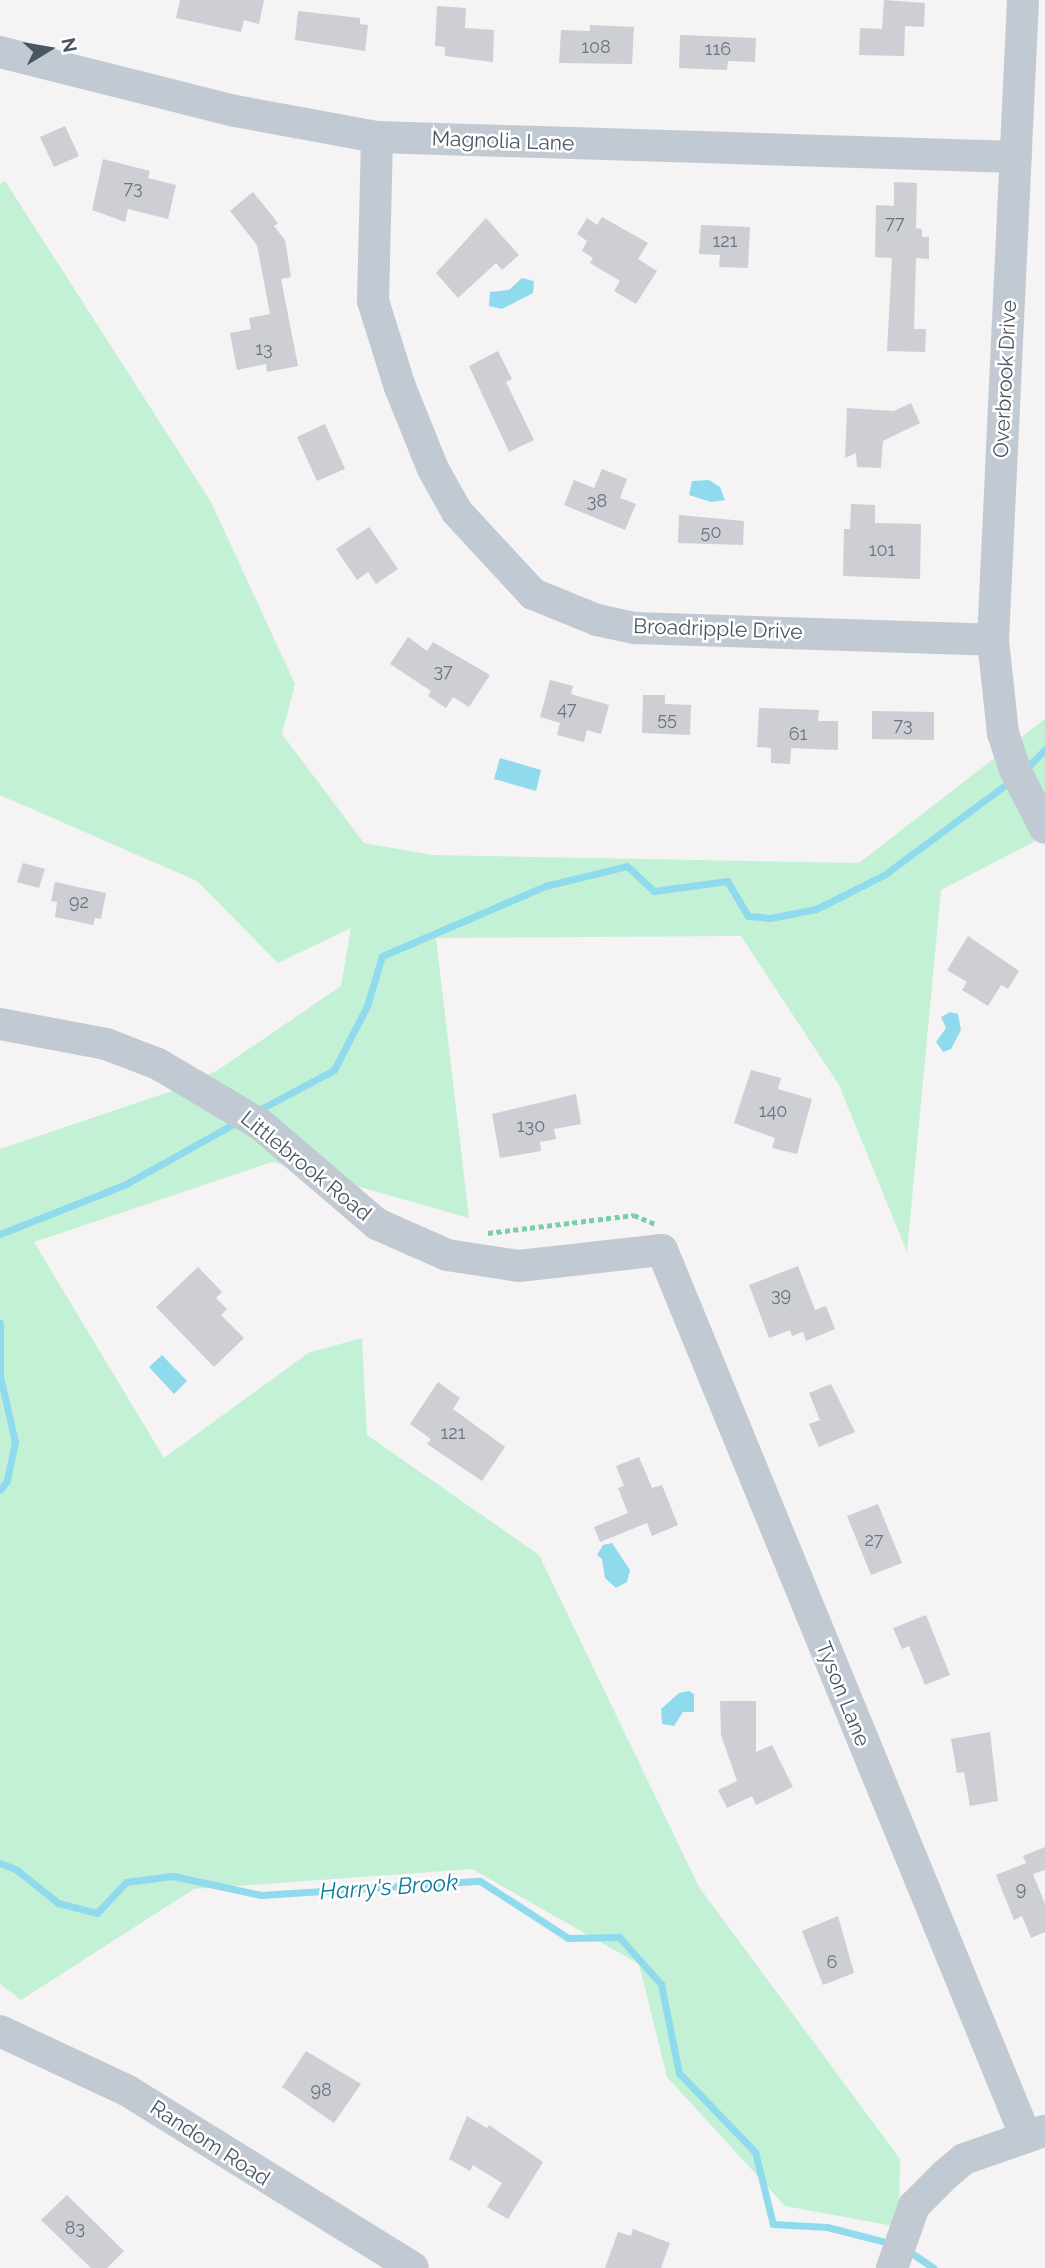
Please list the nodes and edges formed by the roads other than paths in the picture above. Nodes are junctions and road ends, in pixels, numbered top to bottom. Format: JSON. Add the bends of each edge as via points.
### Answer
{"nodes":[{"id":1,"x":1023,"y":0,"type":"edge"},
{"id":2,"x":0,"y":52,"type":"edge"},
{"id":3,"x":377,"y":137,"type":"junction"},
{"id":4,"x":1016,"y":157,"type":"junction"},
{"id":5,"x":993,"y":640,"type":"junction"},
{"id":6,"x":1045,"y":828,"type":"edge"},
{"id":7,"x":0,"y":1024,"type":"edge"},
{"id":8,"x":662,"y":1241,"type":"joint"},
{"id":9,"x":0,"y":2031,"type":"edge"},
{"id":10,"x":1035,"y":2133,"type":"edge"},
{"id":11,"x":892,"y":2266,"type":"edge"},
{"id":12,"x":413,"y":2268,"type":"edge"}],
"edges":[{"from":1,"to":4,"type":"street","name":"Overbrook Drive"},
{"from":2,"to":3,"type":"street","name":"Magnolia Lane","via":[[235,111]]},
{"from":3,"to":4,"type":"street","name":"Magnolia Lane"},
{"from":3,"to":5,"type":"street","name":"Broadripple Drive","via":[[373,300],[396,375],[433,470],[457,512],[533,594],[597,620],[636,628]]},
{"from":4,"to":5,"type":"street","name":"Overbrook Drive"},
{"from":5,"to":6,"type":"street","name":"Overbrook Drive","via":[[996,694],[1010,755]]},
{"from":7,"to":8,"type":"street","name":"Littlebrook Road","via":[[106,1044],[158,1064],[261,1125],[377,1224],[447,1255],[519,1266]]},
{"from":8,"to":10,"type":"street","name":"Tyson Lane"},
{"from":9,"to":12,"type":"street","name":"Random Road","via":[[128,2091]]},
{"from":10,"to":11,"type":"street","via":[[964,2159],[914,2206]]}]}
